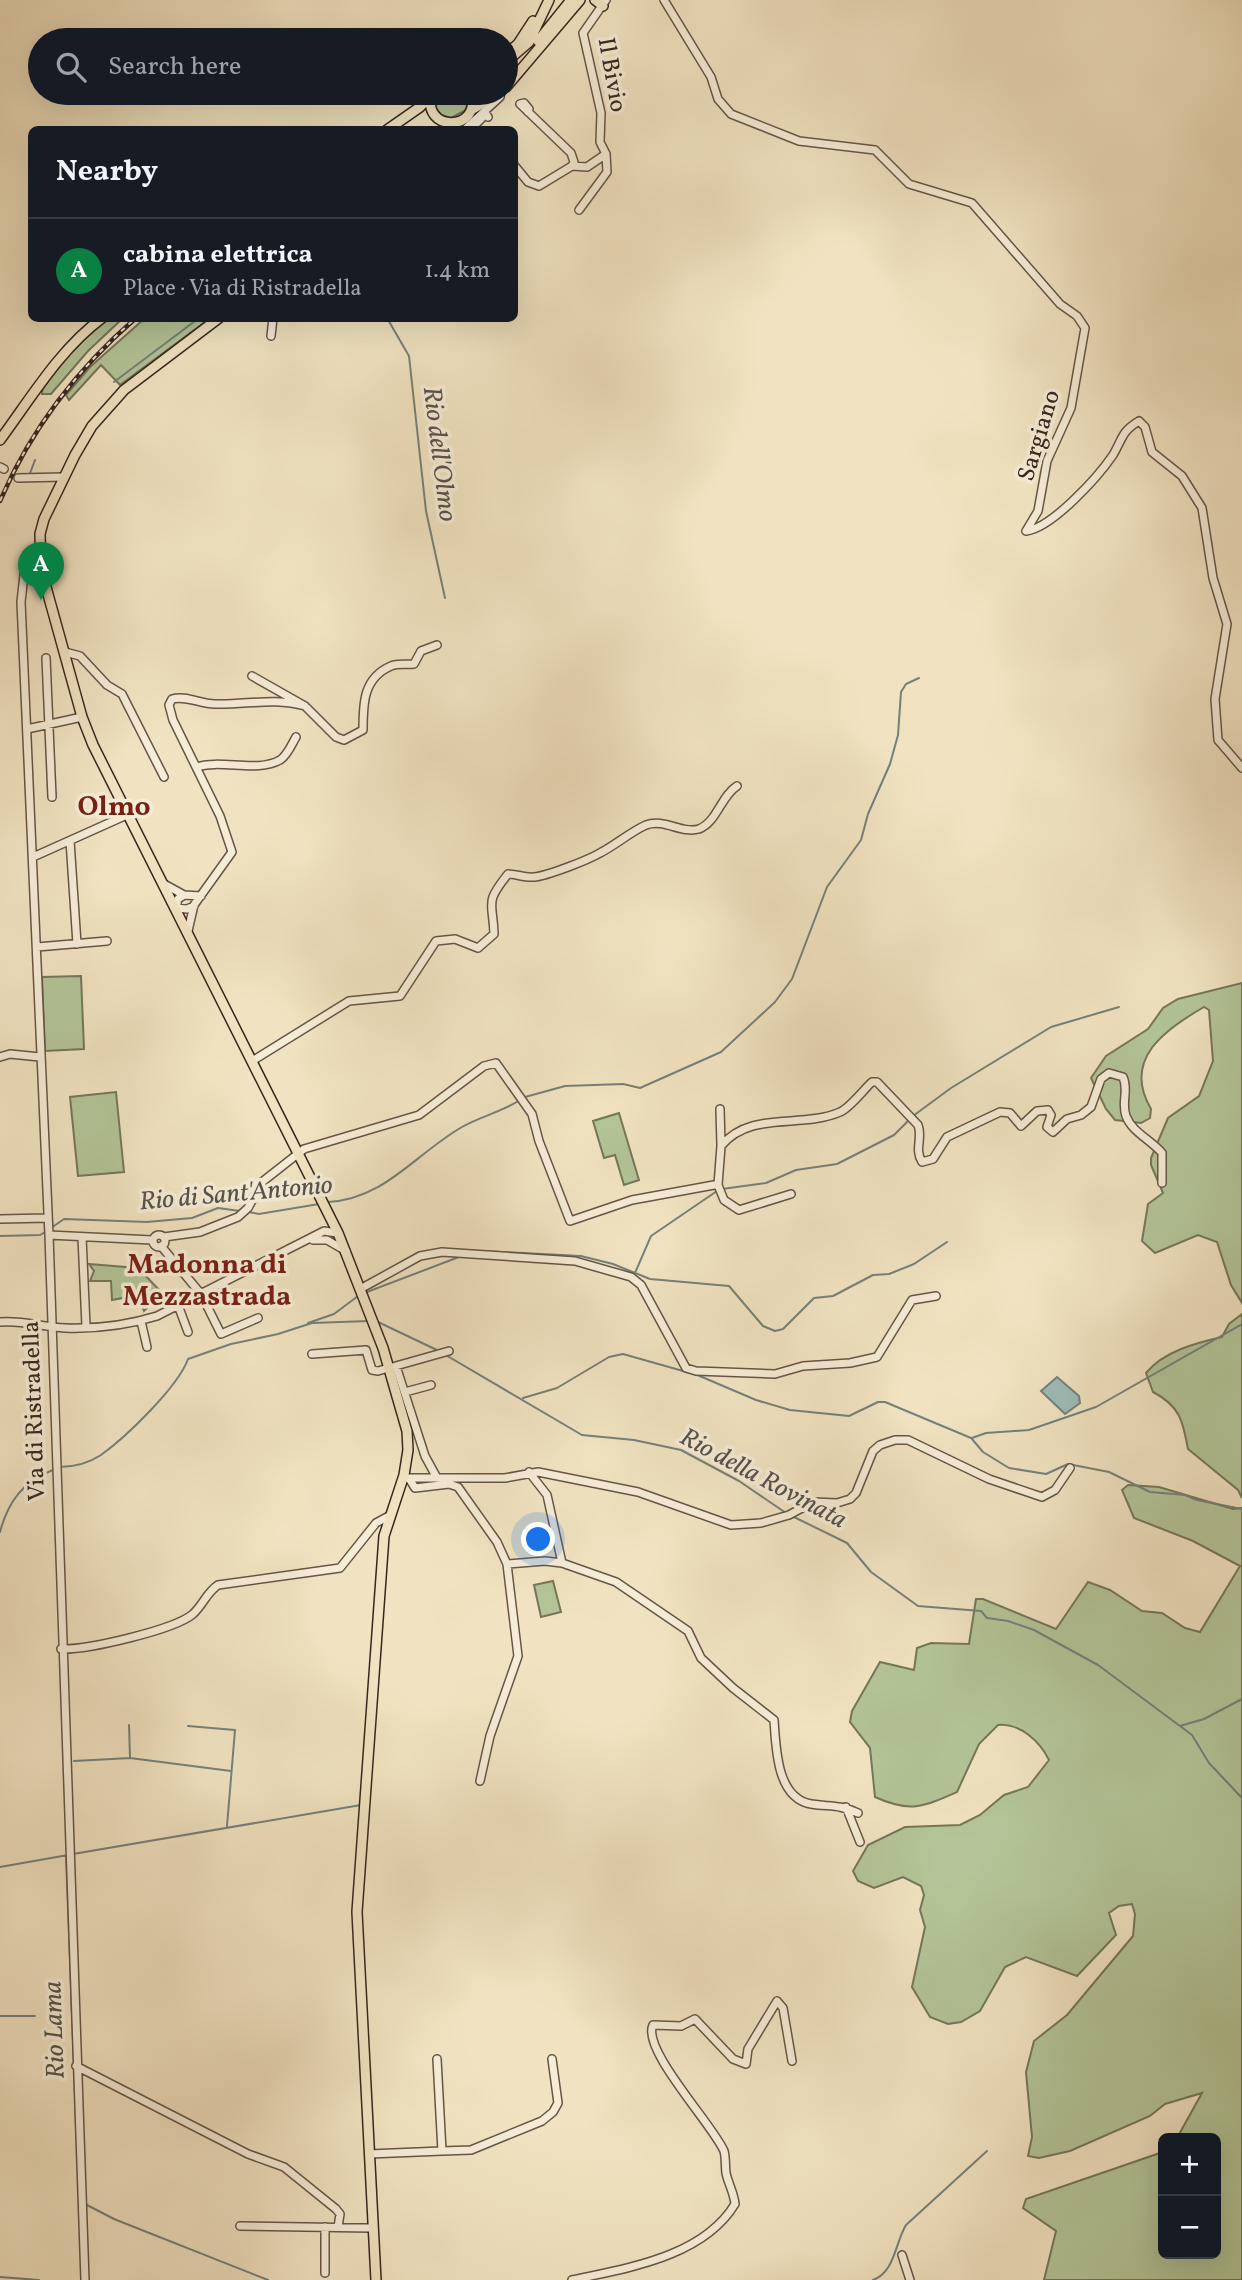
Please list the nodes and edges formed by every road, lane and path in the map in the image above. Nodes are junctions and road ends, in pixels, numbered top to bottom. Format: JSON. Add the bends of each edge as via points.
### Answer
{"nodes":[{"id":1,"x":544,"y":0,"type":"edge"},
{"id":2,"x":550,"y":0,"type":"edge"},
{"id":3,"x":575,"y":0,"type":"edge"},
{"id":4,"x":664,"y":0,"type":"edge"},
{"id":5,"x":601,"y":2,"type":"edge"},
{"id":6,"x":537,"y":20,"type":"junction"},
{"id":7,"x":542,"y":41,"type":"junction"},
{"id":8,"x":518,"y":43,"type":"edge"},
{"id":9,"x":518,"y":53,"type":"edge"},
{"id":10,"x":518,"y":67,"type":"edge"},
{"id":11,"x":518,"y":73,"type":"edge"},
{"id":12,"x":418,"y":105,"type":"edge"},
{"id":13,"x":435,"y":105,"type":"edge"},
{"id":14,"x":471,"y":105,"type":"edge"},
{"id":15,"x":480,"y":105,"type":"edge"},
{"id":16,"x":487,"y":105,"type":"edge"},
{"id":17,"x":471,"y":110,"type":"junction"},
{"id":18,"x":528,"y":112,"type":"dead end"},
{"id":19,"x":488,"y":117,"type":"dead end"},
{"id":20,"x":400,"y":121,"type":"junction"},
{"id":21,"x":440,"y":122,"type":"edge"},
{"id":22,"x":462,"y":125,"type":"edge"},
{"id":23,"x":393,"y":126,"type":"edge"},
{"id":24,"x":474,"y":126,"type":"edge"},
{"id":25,"x":606,"y":155,"type":"junction"},
{"id":26,"x":572,"y":166,"type":"junction"},
{"id":27,"x":518,"y":169,"type":"edge"},
{"id":28,"x":579,"y":209,"type":"dead end"},
{"id":29,"x":97,"y":322,"type":"edge"},
{"id":30,"x":214,"y":322,"type":"edge"},
{"id":31,"x":273,"y":322,"type":"edge"},
{"id":32,"x":271,"y":336,"type":"dead end"},
{"id":33,"x":0,"y":440,"type":"edge"},
{"id":34,"x":64,"y":477,"type":"junction"},
{"id":35,"x":18,"y":478,"type":"dead end"},
{"id":36,"x":39,"y":547,"type":"junction"},
{"id":37,"x":437,"y":645,"type":"dead end"},
{"id":38,"x":65,"y":652,"type":"junction"},
{"id":39,"x":46,"y":658,"type":"dead end"},
{"id":40,"x":252,"y":676,"type":"dead end"},
{"id":41,"x":305,"y":706,"type":"junction"},
{"id":42,"x":82,"y":717,"type":"junction"},
{"id":43,"x":49,"y":723,"type":"junction"},
{"id":44,"x":27,"y":729,"type":"junction"},
{"id":45,"x":296,"y":737,"type":"dead end"},
{"id":46,"x":196,"y":767,"type":"junction"},
{"id":47,"x":1242,"y":768,"type":"edge"},
{"id":48,"x":164,"y":777,"type":"dead end"},
{"id":49,"x":737,"y":786,"type":"dead end"},
{"id":50,"x":52,"y":797,"type":"dead end"},
{"id":51,"x":129,"y":814,"type":"junction"},
{"id":52,"x":70,"y":841,"type":"junction"},
{"id":53,"x":33,"y":857,"type":"junction"},
{"id":54,"x":164,"y":884,"type":"junction"},
{"id":55,"x":184,"y":895,"type":"junction"},
{"id":56,"x":202,"y":895,"type":"junction"},
{"id":57,"x":194,"y":905,"type":"junction"},
{"id":58,"x":176,"y":908,"type":"junction"},
{"id":59,"x":188,"y":932,"type":"junction"},
{"id":60,"x":107,"y":941,"type":"dead end"},
{"id":61,"x":77,"y":944,"type":"junction"},
{"id":62,"x":37,"y":947,"type":"junction"},
{"id":63,"x":0,"y":1057,"type":"edge"},
{"id":64,"x":40,"y":1057,"type":"junction"},
{"id":65,"x":252,"y":1061,"type":"junction"},
{"id":66,"x":720,"y":1109,"type":"dead end"},
{"id":67,"x":721,"y":1146,"type":"junction"},
{"id":68,"x":298,"y":1155,"type":"junction"},
{"id":69,"x":1162,"y":1183,"type":"dead end"},
{"id":70,"x":719,"y":1185,"type":"junction"},
{"id":71,"x":791,"y":1194,"type":"dead end"},
{"id":72,"x":325,"y":1207,"type":"junction"},
{"id":73,"x":48,"y":1218,"type":"junction"},
{"id":74,"x":0,"y":1219,"type":"edge"},
{"id":75,"x":324,"y":1231,"type":"junction"},
{"id":76,"x":338,"y":1233,"type":"junction"},
{"id":77,"x":49,"y":1235,"type":"junction"},
{"id":78,"x":82,"y":1237,"type":"junction"},
{"id":79,"x":164,"y":1237,"type":"junction"},
{"id":80,"x":152,"y":1240,"type":"junction"},
{"id":81,"x":312,"y":1240,"type":"junction"},
{"id":82,"x":327,"y":1240,"type":"junction"},
{"id":83,"x":161,"y":1246,"type":"junction"},
{"id":84,"x":346,"y":1251,"type":"junction"},
{"id":85,"x":362,"y":1288,"type":"junction"},
{"id":86,"x":201,"y":1294,"type":"junction"},
{"id":87,"x":936,"y":1296,"type":"dead end"},
{"id":88,"x":178,"y":1305,"type":"junction"},
{"id":89,"x":258,"y":1318,"type":"dead end"},
{"id":90,"x":141,"y":1321,"type":"junction"},
{"id":91,"x":0,"y":1322,"type":"edge"},
{"id":92,"x":52,"y":1325,"type":"junction"},
{"id":93,"x":86,"y":1326,"type":"junction"},
{"id":94,"x":188,"y":1332,"type":"dead end"},
{"id":95,"x":147,"y":1347,"type":"dead end"},
{"id":96,"x":449,"y":1351,"type":"dead end"},
{"id":97,"x":312,"y":1354,"type":"dead end"},
{"id":98,"x":392,"y":1367,"type":"junction"},
{"id":99,"x":432,"y":1385,"type":"dead end"},
{"id":100,"x":405,"y":1392,"type":"junction"},
{"id":101,"x":1070,"y":1468,"type":"dead end"},
{"id":102,"x":529,"y":1472,"type":"junction"},
{"id":103,"x":437,"y":1478,"type":"junction"},
{"id":104,"x":407,"y":1479,"type":"junction"},
{"id":105,"x":390,"y":1516,"type":"junction"},
{"id":106,"x":508,"y":1563,"type":"junction"},
{"id":107,"x":562,"y":1563,"type":"junction"},
{"id":108,"x":61,"y":1649,"type":"junction"},
{"id":109,"x":481,"y":1781,"type":"dead end"},
{"id":110,"x":846,"y":1807,"type":"junction"},
{"id":111,"x":858,"y":1812,"type":"dead end"},
{"id":112,"x":860,"y":1842,"type":"dead end"},
{"id":113,"x":437,"y":2059,"type":"dead end"},
{"id":114,"x":552,"y":2059,"type":"dead end"},
{"id":115,"x":792,"y":2061,"type":"dead end"},
{"id":116,"x":76,"y":2066,"type":"junction"},
{"id":117,"x":442,"y":2151,"type":"junction"},
{"id":118,"x":369,"y":2154,"type":"junction"},
{"id":119,"x":240,"y":2227,"type":"dead end"},
{"id":120,"x":325,"y":2227,"type":"junction"},
{"id":121,"x":338,"y":2227,"type":"junction"},
{"id":122,"x":372,"y":2228,"type":"junction"},
{"id":123,"x":902,"y":2255,"type":"dead end"},
{"id":124,"x":325,"y":2273,"type":"dead end"},
{"id":125,"x":85,"y":2280,"type":"edge"},
{"id":126,"x":376,"y":2280,"type":"edge"},
{"id":127,"x":572,"y":2280,"type":"edge"},
{"id":128,"x":910,"y":2280,"type":"edge"}],
"edges":[{"from":1,"to":6,"type":"main road"},
{"from":2,"to":6,"type":"main road"},
{"from":3,"to":7,"type":"main road"},
{"from":4,"to":47,"type":"street","name":"Sargiano","via":[[711,76],[718,99],[731,114],[799,141],[874,150],[909,184],[972,203],[1060,304],[1077,316],[1085,328],[1071,408],[1047,461],[1038,511],[1026,531],[1041,526],[1093,481],[1124,430],[1139,421],[1145,427],[1152,452],[1182,477],[1202,508],[1213,578],[1227,624],[1215,699],[1218,740]]},
{"from":5,"to":25,"type":"street","name":"Il Bivio","via":[[583,39]]},
{"from":6,"to":8,"type":"main road"},
{"from":6,"to":9,"type":"main road","via":[[525,48]]},
{"from":7,"to":10,"type":"main road"},
{"from":7,"to":11,"type":"main road"},
{"from":12,"to":20,"type":"main road"},
{"from":13,"to":21,"type":"main road"},
{"from":14,"to":17,"type":"main road"},
{"from":15,"to":17,"type":"main road"},
{"from":16,"to":22,"type":"street"},
{"from":17,"to":22,"type":"main road"},
{"from":18,"to":26,"type":"street","via":[[528,107],[520,104],[572,153]]},
{"from":19,"to":24,"type":"street","via":[[486,114]]},
{"from":20,"to":21,"type":"main road","via":[[424,112]]},
{"from":20,"to":23,"type":"main road"},
{"from":21,"to":22,"type":"main road"},
{"from":25,"to":26,"type":"street","via":[[587,167]]},
{"from":25,"to":28,"type":"street","name":"Il Bivio","via":[[607,172]]},
{"from":26,"to":27,"type":"street","via":[[539,186],[528,182]]},
{"from":29,"to":33,"type":"main road","via":[[54,366]]},
{"from":30,"to":34,"type":"main road","via":[[110,404],[80,445]]},
{"from":31,"to":32,"type":"street"},
{"from":34,"to":35,"type":"street"},
{"from":34,"to":36,"type":"main road","via":[[44,519]]},
{"from":36,"to":38,"type":"main road"},
{"from":36,"to":44,"type":"street","name":"Via di Ristradella","via":[[25,565],[21,589]]},
{"from":37,"to":41,"type":"street","via":[[421,651],[414,664],[391,666],[371,680],[365,693],[363,730],[351,739],[336,737]]},
{"from":38,"to":42,"type":"main road"},
{"from":38,"to":48,"type":"street","via":[[80,656],[122,694]]},
{"from":39,"to":43,"type":"street"},
{"from":40,"to":41,"type":"street"},
{"from":41,"to":46,"type":"street","via":[[268,700],[219,705],[172,699],[173,720]]},
{"from":42,"to":43,"type":"street"},
{"from":42,"to":51,"type":"main road"},
{"from":43,"to":44,"type":"street"},
{"from":43,"to":50,"type":"street"},
{"from":44,"to":53,"type":"street","name":"Via di Ristradella"},
{"from":45,"to":46,"type":"street","via":[[282,759],[265,765]]},
{"from":46,"to":56,"type":"street","via":[[232,852]]},
{"from":49,"to":65,"type":"street","via":[[726,793],[700,828],[646,825],[599,854],[536,877],[508,874],[492,897],[489,909],[494,934],[490,941],[478,948],[454,939],[436,941],[400,996],[349,1001]]},
{"from":51,"to":52,"type":"street"},
{"from":51,"to":54,"type":"main road"},
{"from":52,"to":53,"type":"street"},
{"from":52,"to":61,"type":"street"},
{"from":53,"to":62,"type":"street","name":"Via di Ristradella"},
{"from":54,"to":55,"type":"street"},
{"from":54,"to":58,"type":"main road"},
{"from":55,"to":56,"type":"street"},
{"from":55,"to":58,"type":"street"},
{"from":56,"to":57,"type":"street"},
{"from":57,"to":58,"type":"street"},
{"from":57,"to":59,"type":"street"},
{"from":58,"to":59,"type":"main road"},
{"from":59,"to":65,"type":"main road"},
{"from":60,"to":61,"type":"street"},
{"from":61,"to":62,"type":"street"},
{"from":62,"to":64,"type":"street","name":"Via di Ristradella"},
{"from":63,"to":64,"type":"street"},
{"from":64,"to":73,"type":"street","name":"Via di Ristradella"},
{"from":65,"to":68,"type":"main road"},
{"from":66,"to":67,"type":"street"},
{"from":67,"to":69,"type":"street","via":[[746,1126],[841,1112],[877,1082],[918,1125],[922,1162],[933,1159],[947,1137],[1000,1112],[1010,1113],[1021,1126],[1037,1111],[1048,1110],[1047,1127],[1053,1132],[1091,1107],[1101,1079],[1109,1073],[1118,1074],[1126,1085],[1124,1105],[1132,1128],[1162,1153]]},
{"from":67,"to":70,"type":"street"},
{"from":68,"to":70,"type":"street","via":[[304,1149],[419,1115],[484,1066],[496,1063],[532,1114],[570,1220],[632,1200]]},
{"from":68,"to":72,"type":"main road"},
{"from":68,"to":79,"type":"street","via":[[262,1182],[241,1215],[200,1232]]},
{"from":70,"to":71,"type":"street","via":[[724,1200],[739,1210]]},
{"from":72,"to":75,"type":"street"},
{"from":72,"to":76,"type":"main road"},
{"from":73,"to":74,"type":"street"},
{"from":73,"to":77,"type":"street","name":"Via di Ristradella"},
{"from":75,"to":76,"type":"street"},
{"from":75,"to":81,"type":"street"},
{"from":76,"to":82,"type":"street"},
{"from":76,"to":84,"type":"main road"},
{"from":77,"to":78,"type":"street"},
{"from":77,"to":92,"type":"street","name":"Via di Ristradella"},
{"from":78,"to":80,"type":"street"},
{"from":78,"to":93,"type":"street"},
{"from":79,"to":80,"type":"street","via":[[157,1235]]},
{"from":79,"to":83,"type":"street"},
{"from":80,"to":83,"type":"street"},
{"from":81,"to":82,"type":"street"},
{"from":81,"to":86,"type":"street"},
{"from":82,"to":84,"type":"street"},
{"from":83,"to":86,"type":"street"},
{"from":84,"to":85,"type":"main road"},
{"from":85,"to":87,"type":"street","via":[[420,1256],[442,1252],[575,1261],[631,1277],[641,1285],[686,1368],[775,1374],[877,1357],[912,1300]]},
{"from":85,"to":98,"type":"main road"},
{"from":86,"to":88,"type":"street"},
{"from":86,"to":89,"type":"street","via":[[221,1334]]},
{"from":88,"to":90,"type":"street"},
{"from":88,"to":94,"type":"street"},
{"from":90,"to":93,"type":"street"},
{"from":90,"to":95,"type":"street"},
{"from":91,"to":92,"type":"street"},
{"from":92,"to":93,"type":"street"},
{"from":92,"to":108,"type":"street","name":"Via di Ristradella"},
{"from":96,"to":98,"type":"street"},
{"from":97,"to":98,"type":"street","via":[[366,1350],[372,1370]]},
{"from":98,"to":100,"type":"street"},
{"from":98,"to":104,"type":"main road","via":[[407,1431]]},
{"from":99,"to":100,"type":"street"},
{"from":100,"to":103,"type":"street"},
{"from":101,"to":102,"type":"street","via":[[1055,1490],[1042,1497],[989,1479],[920,1443],[895,1440],[873,1451],[850,1499],[813,1502],[761,1523],[731,1525],[638,1492]]},
{"from":102,"to":103,"type":"street","via":[[505,1478]]},
{"from":102,"to":107,"type":"street","via":[[547,1495]]},
{"from":103,"to":104,"type":"street"},
{"from":104,"to":105,"type":"main road"},
{"from":104,"to":106,"type":"street","via":[[415,1488],[449,1484],[457,1488],[498,1542]]},
{"from":105,"to":108,"type":"street","via":[[376,1523],[340,1569],[218,1584],[193,1614],[179,1620],[106,1642]]},
{"from":105,"to":118,"type":"main road","via":[[384,1536],[357,1912]]},
{"from":106,"to":107,"type":"street"},
{"from":106,"to":109,"type":"street","via":[[518,1656],[489,1736]]},
{"from":107,"to":110,"type":"street","via":[[616,1582],[688,1631],[701,1658],[774,1720],[785,1783],[795,1797],[812,1804]]},
{"from":108,"to":116,"type":"street","name":"Via di Ristradella"},
{"from":110,"to":111,"type":"street"},
{"from":110,"to":112,"type":"street"},
{"from":113,"to":117,"type":"street"},
{"from":114,"to":117,"type":"street","via":[[558,2103],[553,2112],[542,2121],[471,2150]]},
{"from":115,"to":127,"type":"street","via":[[783,2008],[777,2001],[748,2049],[746,2064],[733,2059],[695,2019],[675,2027],[653,2025],[653,2042],[724,2152],[735,2204],[698,2241],[682,2249]]},
{"from":116,"to":121,"type":"street","via":[[248,2154],[284,2167],[336,2209]]},
{"from":116,"to":125,"type":"street","name":"Via di Ristradella"},
{"from":117,"to":118,"type":"street"},
{"from":118,"to":122,"type":"main road"},
{"from":119,"to":120,"type":"street"},
{"from":120,"to":121,"type":"street"},
{"from":120,"to":124,"type":"street"},
{"from":121,"to":122,"type":"street"},
{"from":122,"to":126,"type":"main road"},
{"from":123,"to":128,"type":"street"}]}
